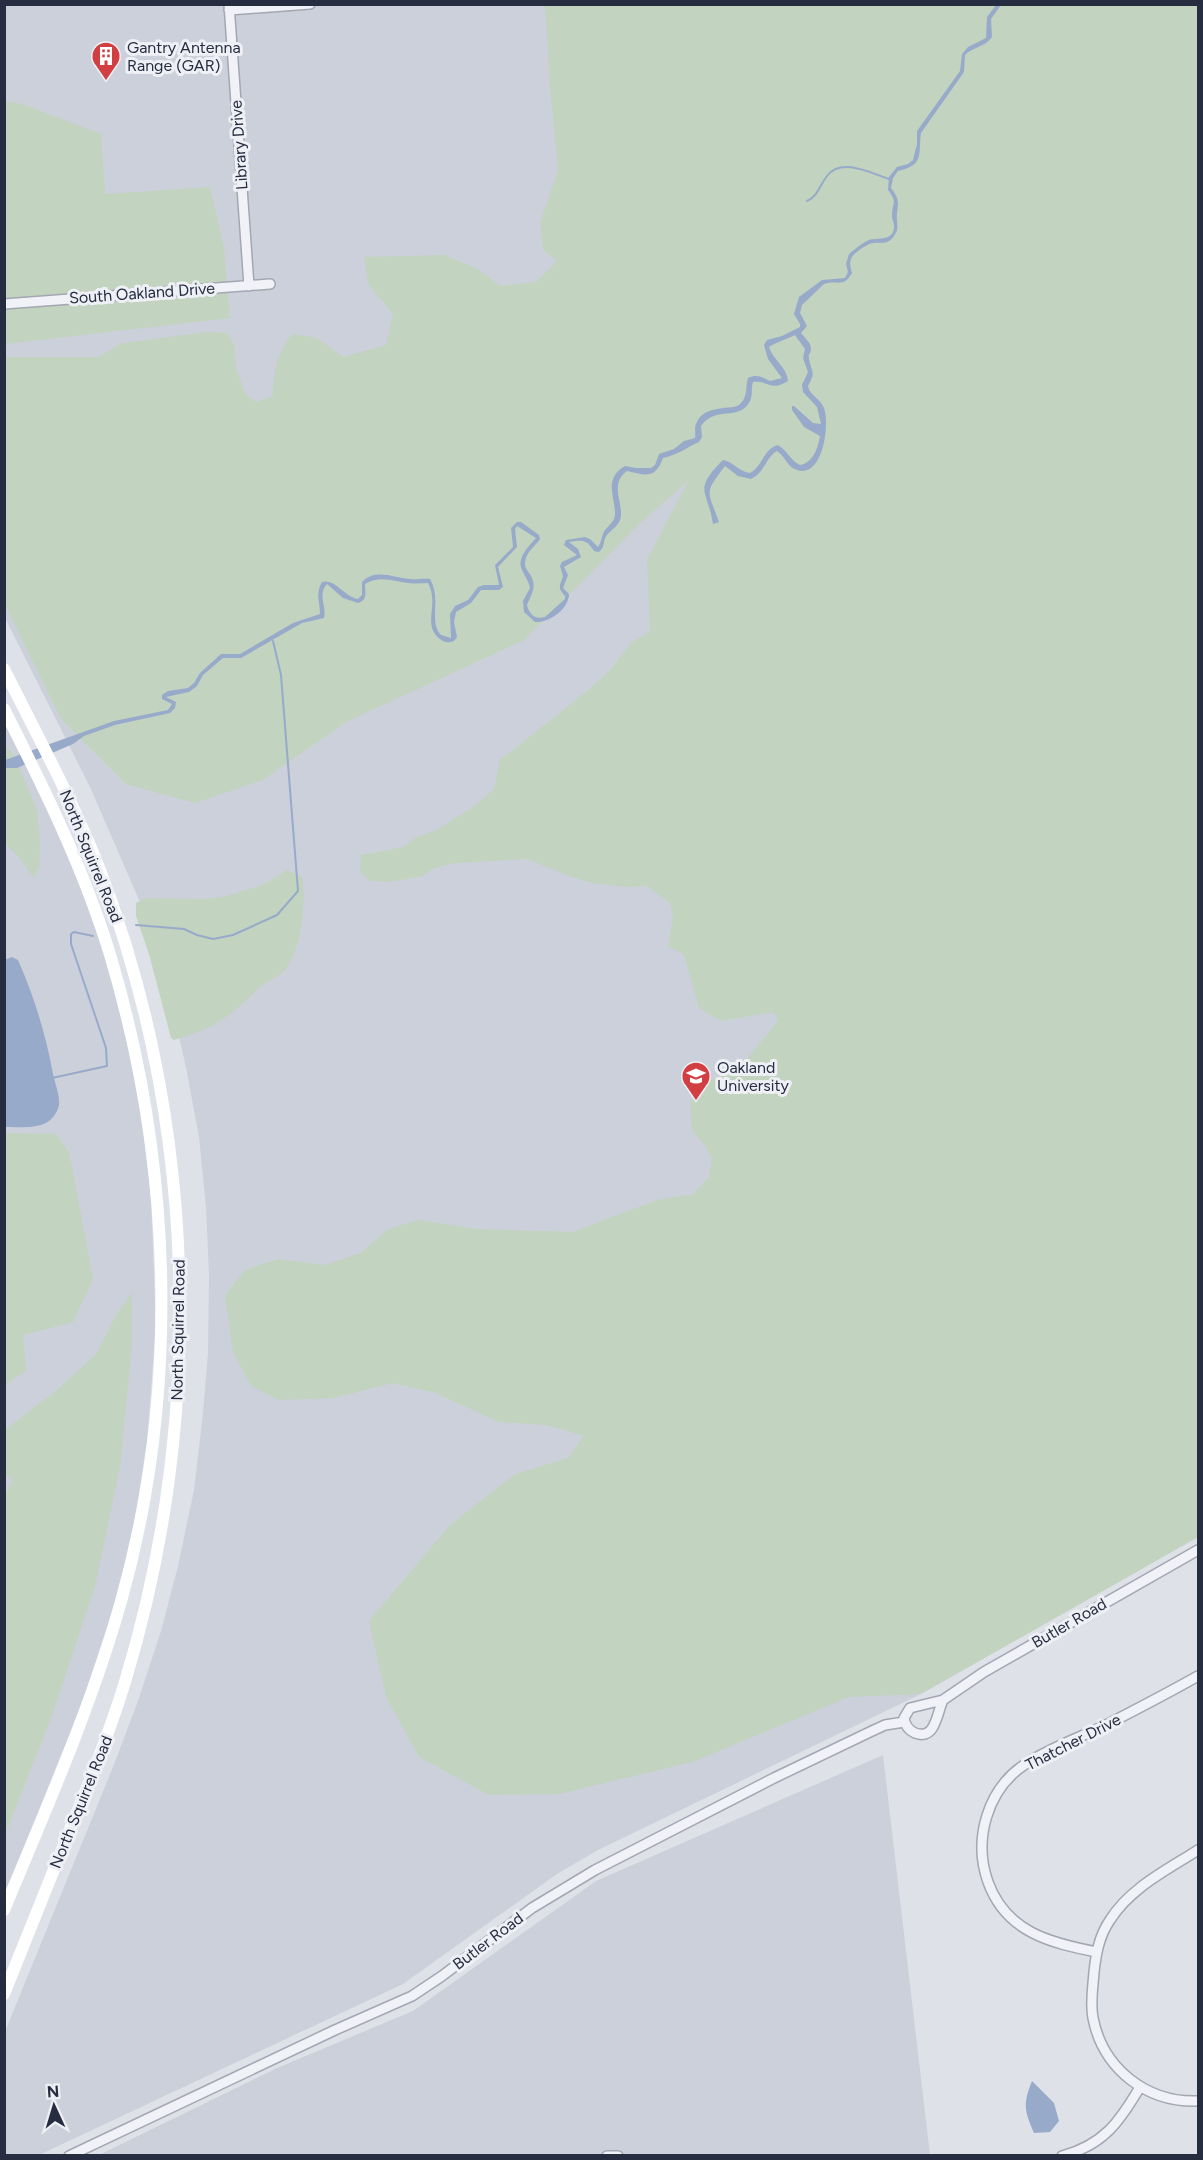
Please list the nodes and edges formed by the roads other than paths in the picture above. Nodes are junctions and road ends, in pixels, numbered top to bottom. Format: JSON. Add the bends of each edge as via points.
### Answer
{"nodes":[{"id":1,"x":310,"y":4,"type":"edge"},
{"id":2,"x":229,"y":7,"type":"edge"},
{"id":3,"x":270,"y":284,"type":"dead end"},
{"id":4,"x":249,"y":286,"type":"junction"},
{"id":5,"x":8,"y":302,"type":"edge"},
{"id":6,"x":4,"y":669,"type":"edge"},
{"id":7,"x":4,"y":709,"type":"edge"},
{"id":8,"x":1198,"y":1550,"type":"edge"},
{"id":9,"x":1198,"y":1676,"type":"edge"},
{"id":10,"x":943,"y":1700,"type":"junction"},
{"id":11,"x":904,"y":1722,"type":"junction"},
{"id":12,"x":1198,"y":1850,"type":"edge"},
{"id":13,"x":4,"y":1910,"type":"edge"},
{"id":14,"x":1097,"y":1952,"type":"junction"},
{"id":15,"x":4,"y":1994,"type":"edge"},
{"id":16,"x":1140,"y":2087,"type":"junction"},
{"id":17,"x":1198,"y":2101,"type":"edge"},
{"id":18,"x":69,"y":2156,"type":"edge"},
{"id":19,"x":608,"y":2156,"type":"edge"},
{"id":20,"x":618,"y":2156,"type":"edge"},
{"id":21,"x":1062,"y":2156,"type":"edge"}],
"edges":[{"from":1,"to":2,"type":"street"},
{"from":2,"to":4,"type":"street","name":"Library Drive"},
{"from":3,"to":4,"type":"street","name":"South Oakland Drive"},
{"from":4,"to":5,"type":"street","name":"South Oakland Drive"},
{"from":6,"to":15,"type":"main road","name":"North Squirrel Road","via":[[84,833],[136,981],[164,1110],[175,1195],[180,1350],[168,1490],[136,1645],[109,1731]]},
{"from":7,"to":13,"type":"main road","name":"North Squirrel Road","via":[[79,867],[110,956],[149,1125],[161,1287],[157,1402],[148,1473],[123,1596],[81,1724]]},
{"from":8,"to":10,"type":"street","name":"Butler Road","via":[[984,1672]]},
{"from":9,"to":14,"type":"street","name":"Thatcher Drive","via":[[1024,1765],[1003,1785],[988,1812],[982,1840],[983,1863],[989,1885],[1004,1910],[1043,1939]]},
{"from":10,"to":11,"type":"street","name":"Butler Road","via":[[910,1708]]},
{"from":10,"to":11,"type":"street","via":[[931,1730],[925,1734],[912,1732]]},
{"from":11,"to":18,"type":"street","name":"Butler Road","via":[[885,1725],[774,1778],[595,1870],[532,1908],[412,1996]]},
{"from":12,"to":14,"type":"street","via":[[1126,1900],[1105,1927]]},
{"from":14,"to":16,"type":"street","via":[[1092,2003],[1096,2030],[1113,2063]]},
{"from":16,"to":17,"type":"street","via":[[1156,2094]]},
{"from":16,"to":21,"type":"street","via":[[1112,2129],[1090,2146]]},
{"from":19,"to":20,"type":"street"}]}
